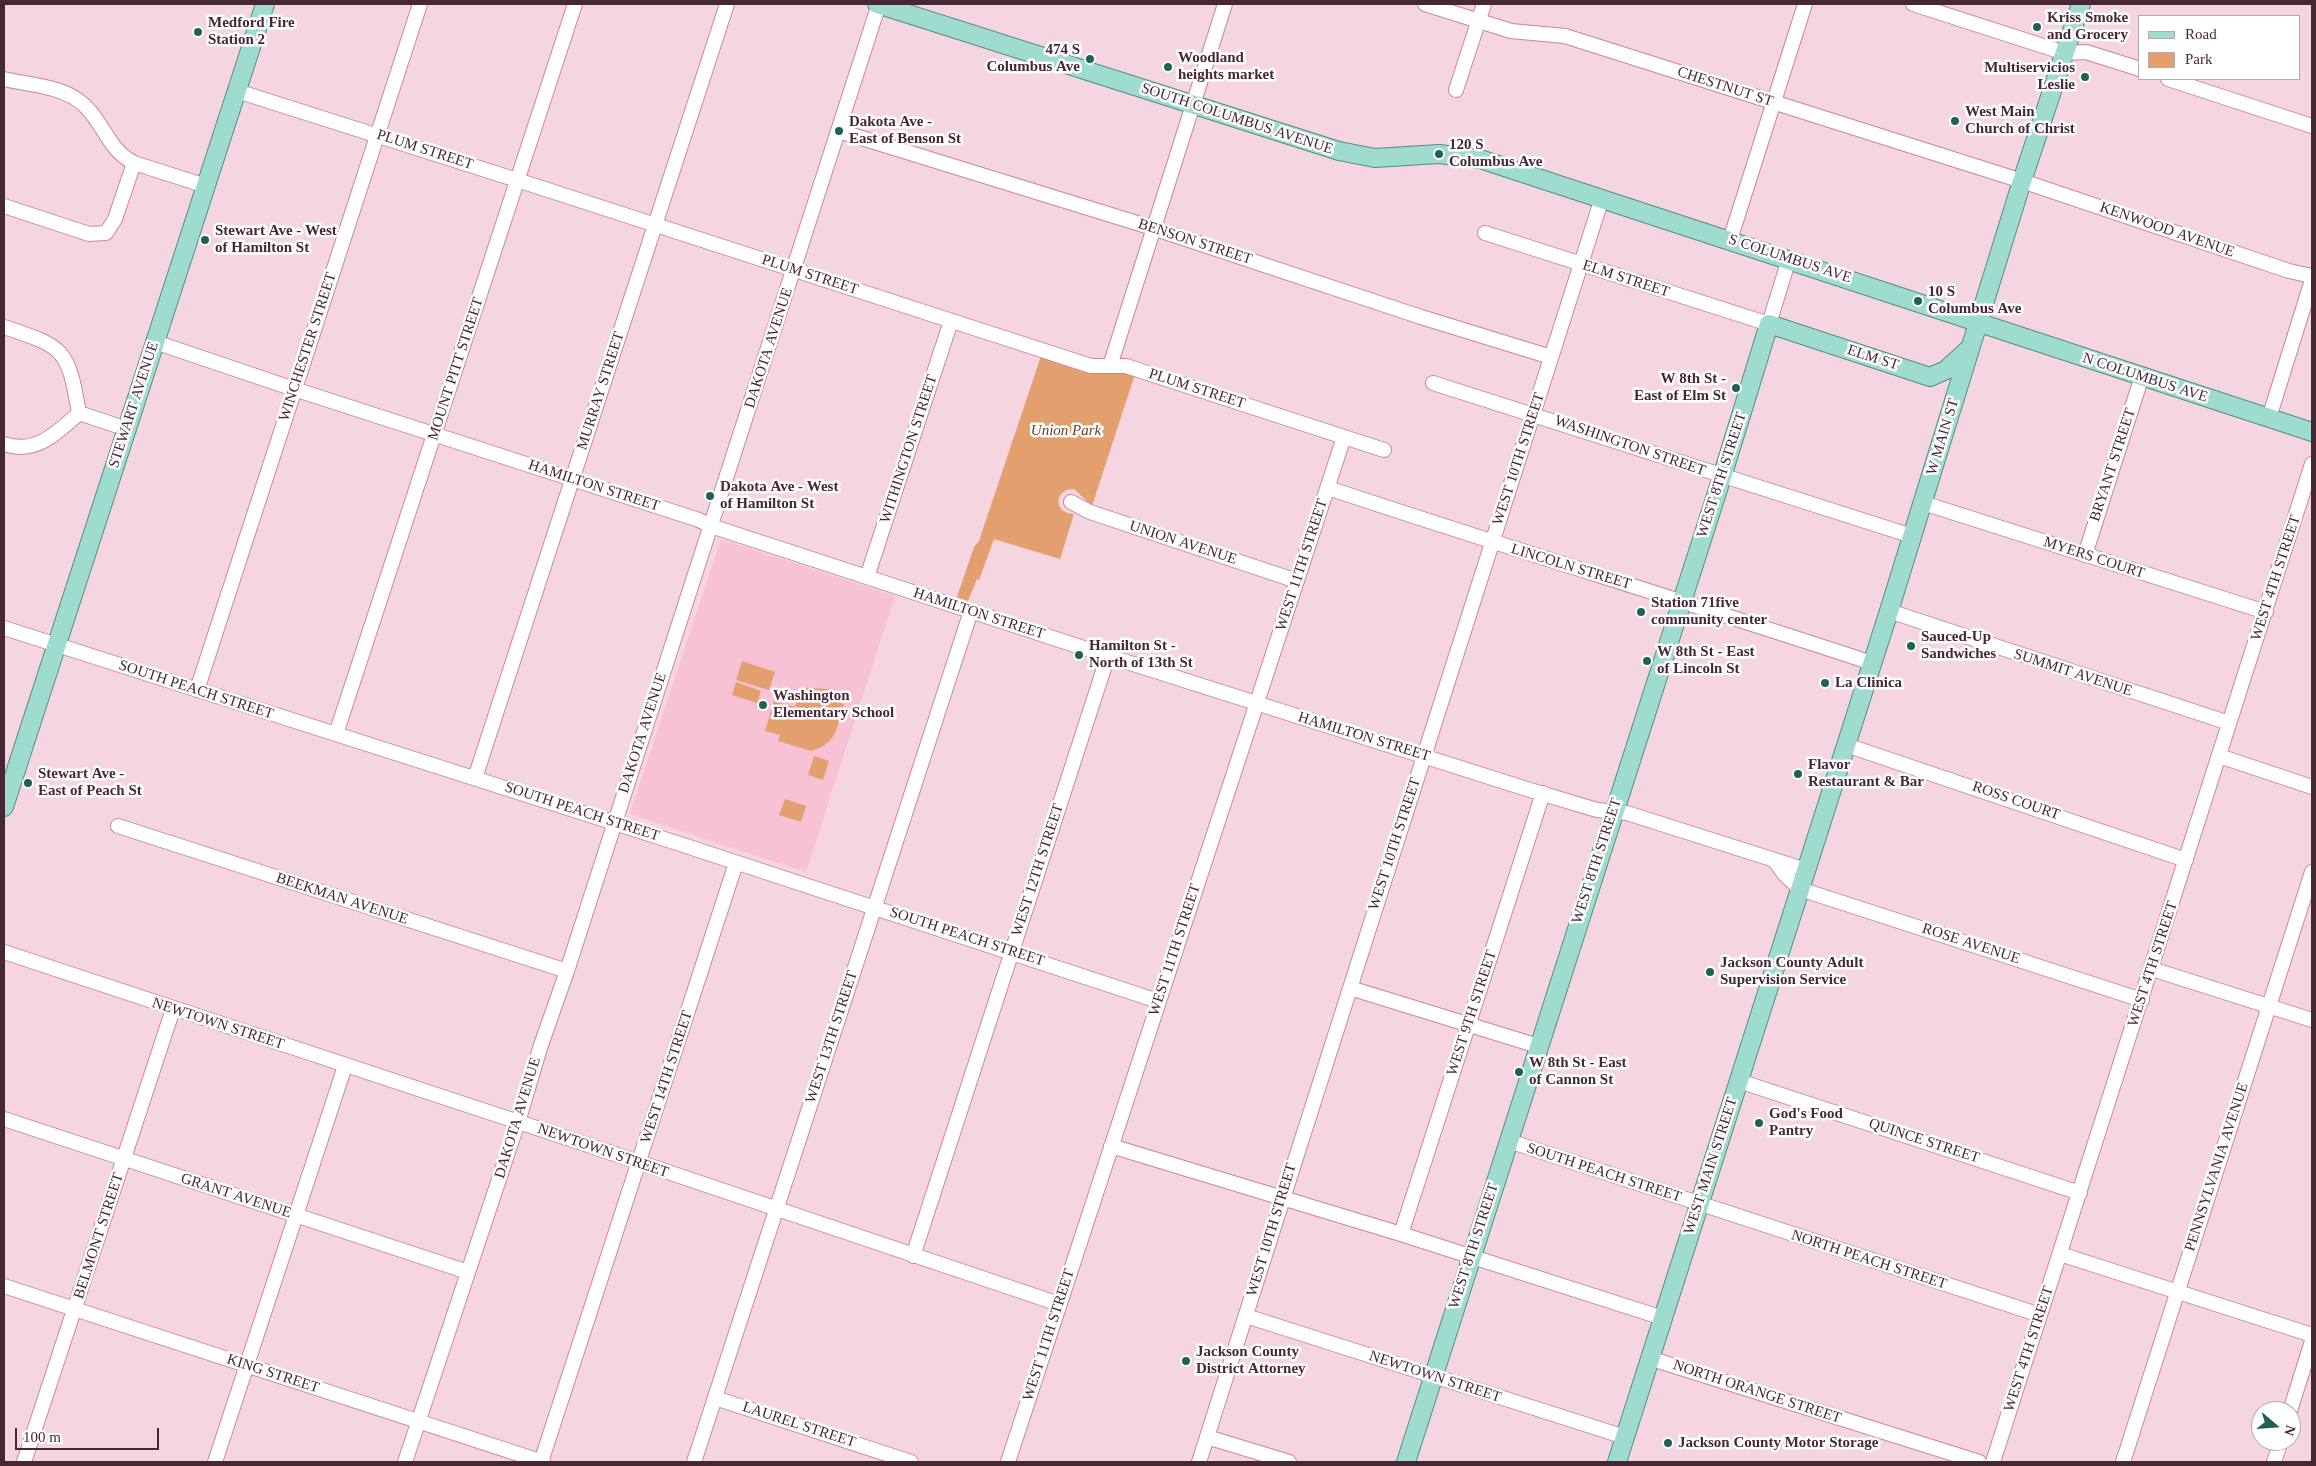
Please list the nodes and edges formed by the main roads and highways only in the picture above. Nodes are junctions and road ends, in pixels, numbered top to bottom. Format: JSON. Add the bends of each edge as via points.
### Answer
{"nodes":[{"id":1,"x":265,"y":4,"type":"edge"},
{"id":2,"x":878,"y":4,"type":"edge"},
{"id":3,"x":2081,"y":4,"type":"edge"},
{"id":4,"x":1602,"y":198,"type":"joint"},
{"id":5,"x":1978,"y":323,"type":"junction"},
{"id":6,"x":1768,"y":324,"type":"joint"},
{"id":7,"x":1970,"y":348,"type":"junction"},
{"id":8,"x":1930,"y":377,"type":"junction"},
{"id":9,"x":1954,"y":402,"type":"junction"},
{"id":10,"x":2312,"y":432,"type":"edge"},
{"id":11,"x":5,"y":796,"type":"edge"},
{"id":12,"x":1806,"y":870,"type":"joint"},
{"id":13,"x":1406,"y":1462,"type":"edge"},
{"id":14,"x":1617,"y":1462,"type":"edge"}],
"edges":[{"from":1,"to":11,"type":"main road","name":"STEWART AVENUE"},
{"from":2,"to":4,"type":"main road","name":"SOUTH COLUMBUS AVENUE","via":[[1340,152],[1375,158],[1456,154]]},
{"from":3,"to":5,"type":"main road","name":"W MAIN ST"},
{"from":4,"to":5,"type":"main road","name":"S COLUMBUS AVE"},
{"from":5,"to":7,"type":"main road","name":"W MAIN ST"},
{"from":5,"to":10,"type":"main road","name":"N COLUMBUS AVE"},
{"from":6,"to":8,"type":"main road","name":"ELM ST"},
{"from":6,"to":13,"type":"main road","name":"WEST 8TH STREET","via":[[1722,477]]},
{"from":7,"to":8,"type":"main road","via":[[1946,370]]},
{"from":7,"to":9,"type":"main road","name":"W MAIN ST"},
{"from":8,"to":9,"type":"main road","name":"ELM ST","via":[[1946,386]]},
{"from":9,"to":12,"type":"main road","name":"W MAIN ST"},
{"from":12,"to":14,"type":"main road","name":"WEST MAIN STREET"}]}
